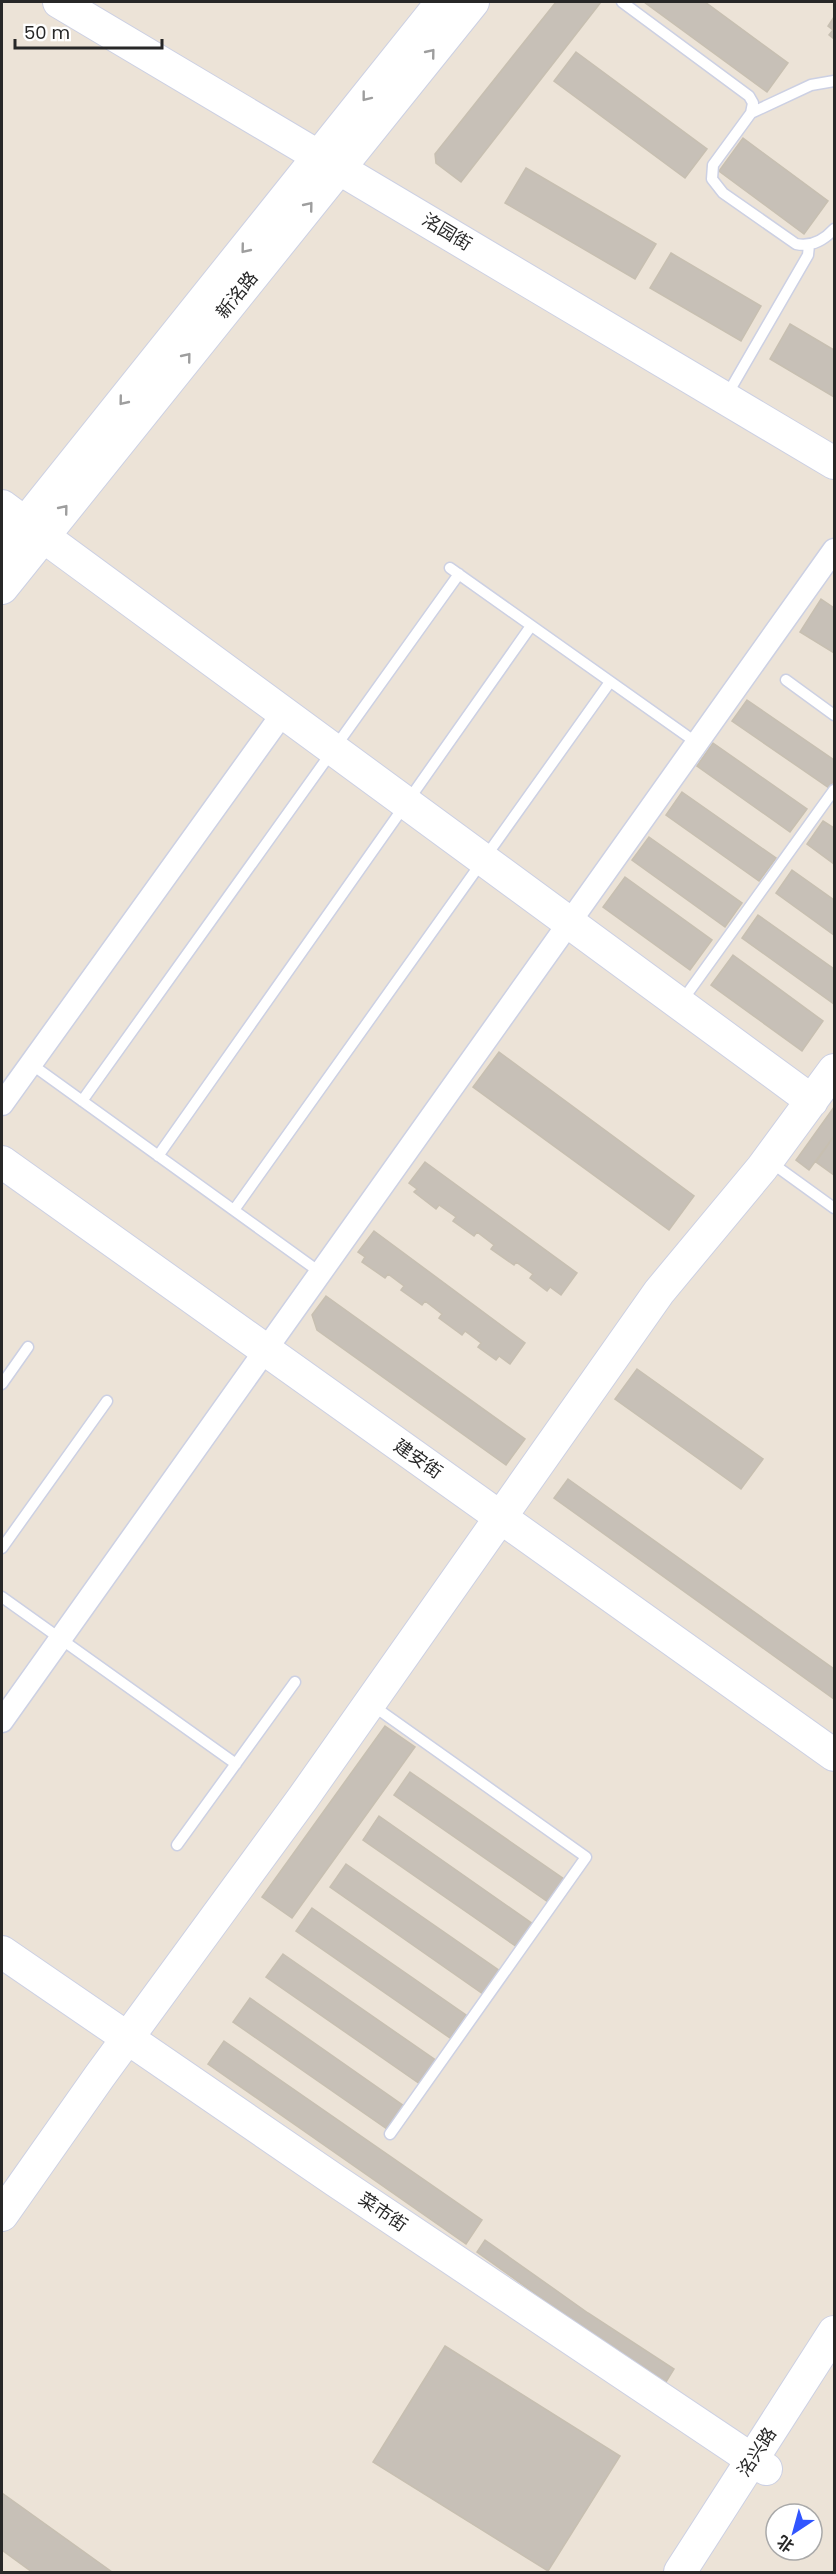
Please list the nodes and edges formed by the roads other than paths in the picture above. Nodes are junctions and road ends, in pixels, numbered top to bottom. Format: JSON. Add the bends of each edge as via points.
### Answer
{"nodes":[{"id":1,"x":59,"y":2,"type":"edge"},
{"id":2,"x":442,"y":2,"type":"edge"},
{"id":3,"x":473,"y":2,"type":"edge"},
{"id":4,"x":622,"y":2,"type":"edge"},
{"id":5,"x":834,"y":81,"type":"edge"},
{"id":6,"x":751,"y":113,"type":"junction"},
{"id":7,"x":330,"y":162,"type":"junction"},
{"id":8,"x":834,"y":229,"type":"edge"},
{"id":9,"x":809,"y":245,"type":"junction"},
{"id":10,"x":726,"y":398,"type":"junction"},
{"id":11,"x":834,"y":463,"type":"edge"},
{"id":12,"x":23,"y":522,"type":"edge"},
{"id":13,"x":834,"y":550,"type":"edge"},
{"id":14,"x":2,"y":552,"type":"edge"},
{"id":15,"x":2,"y":588,"type":"edge"},
{"id":16,"x":531,"y":626,"type":"junction"},
{"id":17,"x":786,"y":680,"type":"dead end"},
{"id":18,"x":610,"y":682,"type":"junction"},
{"id":19,"x":283,"y":713,"type":"junction"},
{"id":20,"x":834,"y":715,"type":"edge"},
{"id":21,"x":698,"y":744,"type":"junction"},
{"id":22,"x":334,"y":750,"type":"junction"},
{"id":23,"x":834,"y":790,"type":"edge"},
{"id":24,"x":407,"y":803,"type":"junction"},
{"id":25,"x":484,"y":860,"type":"junction"},
{"id":26,"x":570,"y":923,"type":"junction"},
{"id":27,"x":680,"y":1004,"type":"junction"},
{"id":28,"x":31,"y":1064,"type":"junction"},
{"id":29,"x":834,"y":1070,"type":"edge"},
{"id":30,"x":82,"y":1101,"type":"junction"},
{"id":31,"x":812,"y":1101,"type":"junction"},
{"id":32,"x":2,"y":1104,"type":"edge"},
{"id":33,"x":158,"y":1155,"type":"junction"},
{"id":34,"x":768,"y":1160,"type":"junction"},
{"id":35,"x":2,"y":1162,"type":"edge"},
{"id":36,"x":834,"y":1208,"type":"edge"},
{"id":37,"x":234,"y":1210,"type":"junction"},
{"id":38,"x":322,"y":1273,"type":"junction"},
{"id":39,"x":28,"y":1347,"type":"dead end"},
{"id":40,"x":266,"y":1351,"type":"junction"},
{"id":41,"x":2,"y":1384,"type":"edge"},
{"id":42,"x":106,"y":1401,"type":"dead end"},
{"id":43,"x":500,"y":1517,"type":"junction"},
{"id":44,"x":2,"y":1548,"type":"edge"},
{"id":45,"x":2,"y":1597,"type":"edge"},
{"id":46,"x":60,"y":1639,"type":"junction"},
{"id":47,"x":295,"y":1682,"type":"dead end"},
{"id":48,"x":369,"y":1704,"type":"junction"},
{"id":49,"x":2,"y":1721,"type":"edge"},
{"id":50,"x":834,"y":1755,"type":"edge"},
{"id":51,"x":236,"y":1764,"type":"junction"},
{"id":52,"x":177,"y":1845,"type":"dead end"},
{"id":53,"x":2,"y":1952,"type":"edge"},
{"id":54,"x":128,"y":2038,"type":"junction"},
{"id":55,"x":390,"y":2134,"type":"dead end"},
{"id":56,"x":2,"y":2216,"type":"edge"},
{"id":57,"x":834,"y":2332,"type":"edge"},
{"id":58,"x":834,"y":2362,"type":"edge"},
{"id":59,"x":760,"y":2464,"type":"junction"},
{"id":60,"x":680,"y":2572,"type":"edge"},
{"id":61,"x":699,"y":2572,"type":"edge"}],
"edges":[{"from":1,"to":7,"type":"street","name":"洺园街"},
{"from":2,"to":7,"type":"street","name":"新洺路","one_way":true},
{"from":7,"to":3,"type":"street","name":"新洺路","one_way":true},
{"from":4,"to":6,"type":"lane","via":[[749,96],[753,103]]},
{"from":5,"to":6,"type":"lane","via":[[811,85]]},
{"from":6,"to":9,"type":"lane","via":[[713,165],[712,179],[723,193],[789,241]]},
{"from":7,"to":10,"type":"street","name":"洺园街"},
{"from":7,"to":12,"type":"street","name":"新洺路"},
{"from":8,"to":9,"type":"lane"},
{"from":9,"to":10,"type":"lane","via":[[808,255]]},
{"from":10,"to":11,"type":"street","name":"洺园街"},
{"from":12,"to":14,"type":"street","name":"新洺路"},
{"from":12,"to":15,"type":"street","name":"新洺路"},
{"from":12,"to":19,"type":"street"},
{"from":13,"to":21,"type":"street"},
{"from":16,"to":18,"type":"lane"},
{"from":16,"to":22,"type":"lane","via":[[454,571]]},
{"from":16,"to":24,"type":"lane"},
{"from":17,"to":20,"type":"lane"},
{"from":18,"to":21,"type":"lane"},
{"from":18,"to":25,"type":"lane"},
{"from":19,"to":22,"type":"street"},
{"from":19,"to":28,"type":"street"},
{"from":21,"to":26,"type":"street"},
{"from":22,"to":24,"type":"street"},
{"from":22,"to":30,"type":"lane"},
{"from":23,"to":27,"type":"lane"},
{"from":24,"to":25,"type":"street"},
{"from":24,"to":33,"type":"lane"},
{"from":25,"to":26,"type":"street"},
{"from":25,"to":37,"type":"lane"},
{"from":26,"to":27,"type":"street"},
{"from":26,"to":38,"type":"street"},
{"from":27,"to":31,"type":"street"},
{"from":28,"to":30,"type":"lane"},
{"from":28,"to":32,"type":"street"},
{"from":29,"to":31,"type":"street"},
{"from":30,"to":33,"type":"lane"},
{"from":31,"to":34,"type":"street"},
{"from":33,"to":37,"type":"lane"},
{"from":34,"to":36,"type":"lane"},
{"from":34,"to":43,"type":"street","via":[[659,1292]]},
{"from":35,"to":40,"type":"street","name":"建安街"},
{"from":37,"to":38,"type":"lane"},
{"from":38,"to":40,"type":"street"},
{"from":39,"to":41,"type":"lane"},
{"from":40,"to":43,"type":"street","name":"建安街"},
{"from":40,"to":46,"type":"street"},
{"from":42,"to":44,"type":"lane"},
{"from":43,"to":48,"type":"street"},
{"from":43,"to":50,"type":"street","name":"建安街"},
{"from":45,"to":46,"type":"lane"},
{"from":46,"to":49,"type":"street"},
{"from":46,"to":51,"type":"lane"},
{"from":47,"to":51,"type":"lane"},
{"from":48,"to":54,"type":"street"},
{"from":48,"to":55,"type":"lane","via":[[586,1857]]},
{"from":51,"to":52,"type":"lane"},
{"from":53,"to":54,"type":"street","name":"菜市街"},
{"from":54,"to":56,"type":"street"},
{"from":54,"to":59,"type":"street","name":"菜市街"},
{"from":57,"to":59,"type":"street","name":"洺兴路"},
{"from":58,"to":59,"type":"street","name":"洺兴路"},
{"from":59,"to":60,"type":"street","name":"洺兴路"},
{"from":59,"to":61,"type":"street","name":"洺兴路"}]}
